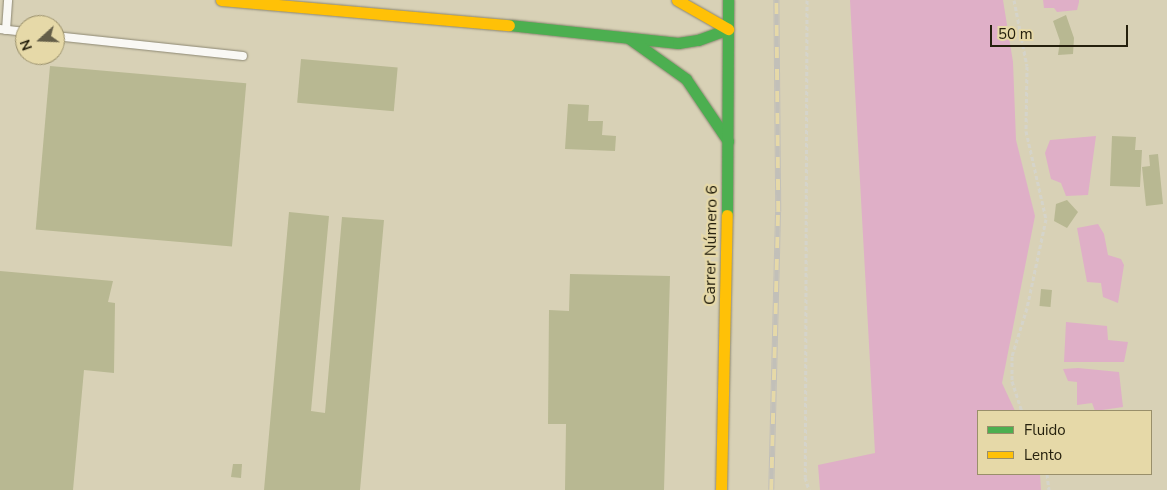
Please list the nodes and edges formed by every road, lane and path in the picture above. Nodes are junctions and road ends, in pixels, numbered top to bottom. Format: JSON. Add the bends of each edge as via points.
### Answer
{"nodes":[{"id":1,"x":8,"y":0,"type":"edge"},
{"id":2,"x":222,"y":0,"type":"edge"},
{"id":3,"x":678,"y":0,"type":"edge"},
{"id":4,"x":728,"y":0,"type":"edge"},
{"id":5,"x":807,"y":0,"type":"edge"},
{"id":6,"x":1014,"y":0,"type":"edge"},
{"id":7,"x":728,"y":29,"type":"junction"},
{"id":8,"x":3,"y":30,"type":"edge"},
{"id":9,"x":65,"y":37,"type":"edge"},
{"id":10,"x":629,"y":38,"type":"junction"},
{"id":11,"x":243,"y":56,"type":"dead end"},
{"id":12,"x":728,"y":141,"type":"junction"},
{"id":13,"x":1022,"y":410,"type":"edge"},
{"id":14,"x":1047,"y":475,"type":"edge"},
{"id":15,"x":721,"y":490,"type":"edge"},
{"id":16,"x":809,"y":490,"type":"edge"},
{"id":17,"x":1050,"y":490,"type":"edge"}],
"edges":[{"from":1,"to":8,"type":"lane"},
{"from":2,"to":10,"type":"main road","via":[[596,32]]},
{"from":3,"to":7,"type":"main road"},
{"from":4,"to":7,"type":"main road","name":"Carrer Número 6"},
{"from":5,"to":16,"type":"path","via":[[805,477]]},
{"from":6,"to":13,"type":"path","via":[[1027,66],[1026,131],[1046,219],[1028,308],[1012,356],[1012,380]]},
{"from":7,"to":10,"type":"main road","via":[[686,43]]},
{"from":7,"to":12,"type":"main road","name":"Carrer Número 6"},
{"from":9,"to":11,"type":"lane"},
{"from":10,"to":12,"type":"main road","via":[[686,79]]},
{"from":12,"to":15,"type":"main road","name":"Carrer Número 6"},
{"from":14,"to":17,"type":"path"}]}
